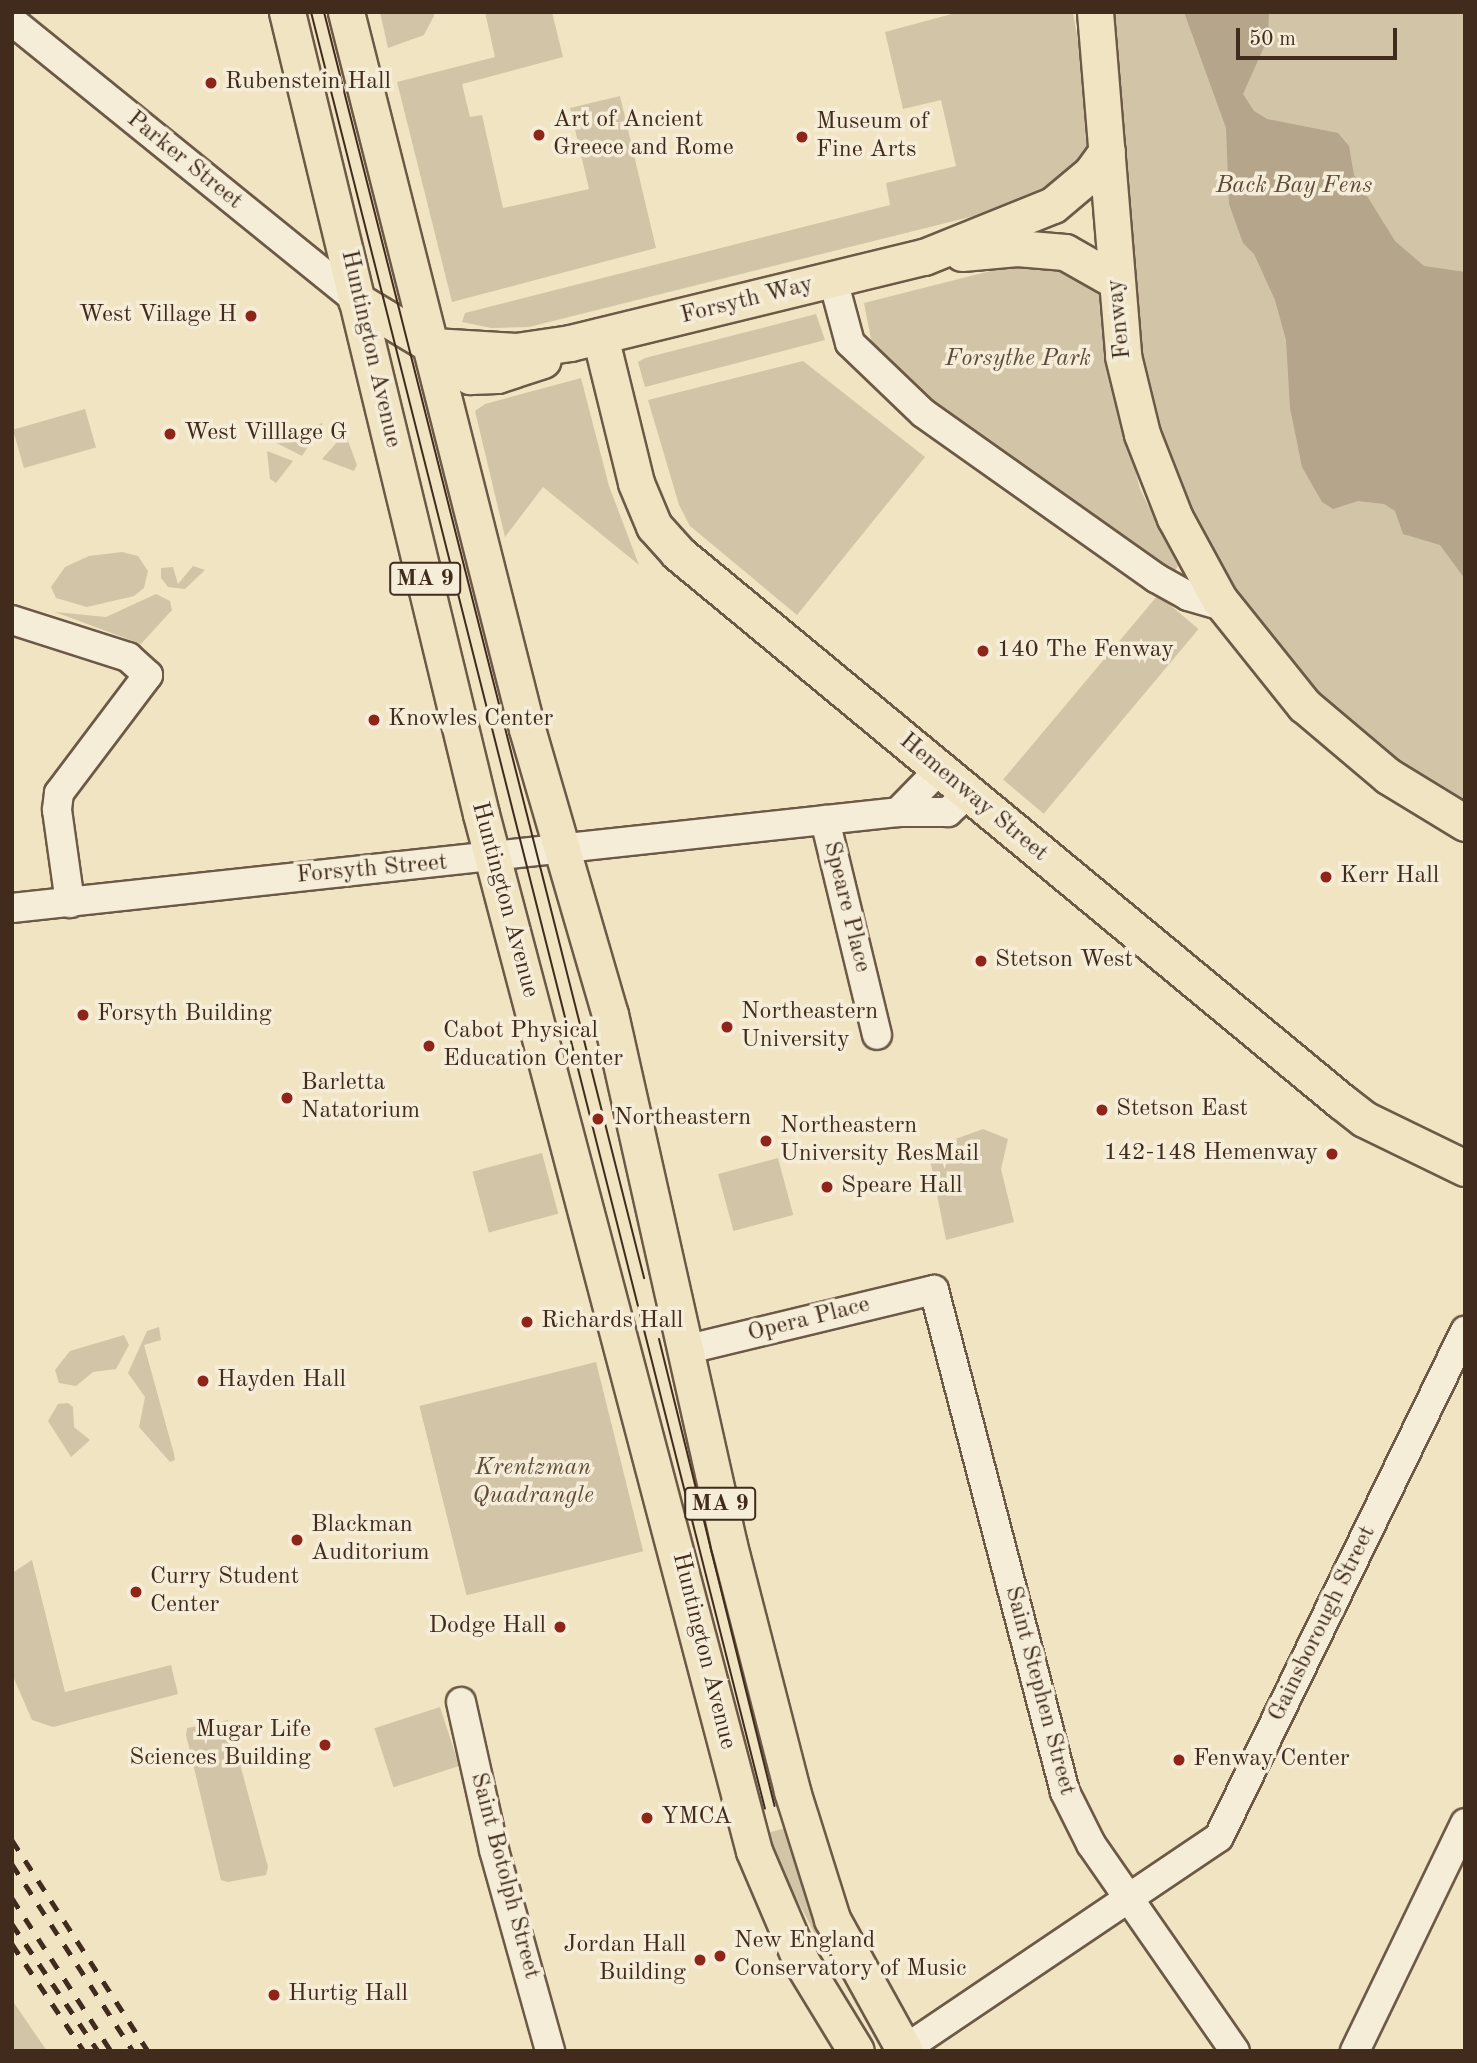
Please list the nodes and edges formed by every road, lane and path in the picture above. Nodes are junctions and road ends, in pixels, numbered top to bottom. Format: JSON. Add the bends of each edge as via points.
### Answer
{"nodes":[{"id":1,"x":287,"y":12,"type":"edge"},
{"id":2,"x":346,"y":12,"type":"edge"},
{"id":3,"x":1095,"y":12,"type":"edge"},
{"id":4,"x":12,"y":21,"type":"edge"},
{"id":5,"x":1107,"y":151,"type":"junction"},
{"id":6,"x":924,"y":257,"type":"junction"},
{"id":7,"x":833,"y":280,"type":"junction"},
{"id":8,"x":1116,"y":281,"type":"junction"},
{"id":9,"x":356,"y":300,"type":"junction"},
{"id":10,"x":585,"y":340,"type":"junction"},
{"id":11,"x":433,"y":345,"type":"junction"},
{"id":12,"x":1224,"y":606,"type":"junction"},
{"id":13,"x":12,"y":620,"type":"edge"},
{"id":14,"x":939,"y":770,"type":"junction"},
{"id":15,"x":967,"y":794,"type":"junction"},
{"id":16,"x":898,"y":812,"type":"junction"},
{"id":17,"x":825,"y":820,"type":"junction"},
{"id":18,"x":1465,"y":823,"type":"edge"},
{"id":19,"x":562,"y":850,"type":"junction"},
{"id":20,"x":492,"y":858,"type":"junction"},
{"id":21,"x":70,"y":903,"type":"junction"},
{"id":22,"x":12,"y":908,"type":"edge"},
{"id":23,"x":877,"y":1035,"type":"dead end"},
{"id":24,"x":1465,"y":1168,"type":"edge"},
{"id":25,"x":934,"y":1290,"type":"joint"},
{"id":26,"x":1465,"y":1331,"type":"edge"},
{"id":27,"x":684,"y":1350,"type":"junction"},
{"id":28,"x":461,"y":1702,"type":"dead end"},
{"id":29,"x":1465,"y":1824,"type":"edge"},
{"id":30,"x":1130,"y":1898,"type":"junction"},
{"id":31,"x":904,"y":2050,"type":"edge"},
{"id":32,"x":550,"y":2051,"type":"edge"},
{"id":33,"x":856,"y":2051,"type":"edge"},
{"id":34,"x":1235,"y":2051,"type":"edge"},
{"id":35,"x":1355,"y":2051,"type":"edge"}],
"edges":[{"from":1,"to":9,"type":"main road","name":"Huntington Avenue","number":"MA 9","via":[[342,226]]},
{"from":2,"to":11,"type":"main road","number":"MA 9"},
{"from":3,"to":5,"type":"main road","name":"Fenway"},
{"from":4,"to":9,"type":"street","name":"Parker Street"},
{"from":5,"to":6,"type":"main road","name":"Forsyth Way","via":[[1091,173],[1052,205]]},
{"from":5,"to":8,"type":"main road","name":"Fenway"},
{"from":6,"to":7,"type":"main road","name":"Forsyth Way"},
{"from":6,"to":8,"type":"main road","name":"Forsyth Way","via":[[1017,248],[1053,250],[1080,258]]},
{"from":7,"to":10,"type":"main road","name":"Forsyth Way"},
{"from":7,"to":12,"type":"street","via":[[850,343],[922,413],[1156,578],[1188,596]]},
{"from":8,"to":12,"type":"main road","name":"Fenway","via":[[1126,376],[1149,455],[1190,550]]},
{"from":9,"to":11,"type":"main road","name":"Forsyth Way"},
{"from":9,"to":20,"type":"main road","name":"Huntington Avenue","number":"MA 9"},
{"from":10,"to":11,"type":"main road","name":"Forsyth Way","via":[[527,367],[481,377],[461,372]]},
{"from":10,"to":14,"type":"main road","name":"Hemenway Street","via":[[654,526],[678,553]]},
{"from":11,"to":19,"type":"main road","number":"MA 9","via":[[527,729]]},
{"from":12,"to":18,"type":"main road","name":"Fenway","via":[[1270,667],[1329,729],[1407,789]]},
{"from":13,"to":21,"type":"street","via":[[128,657],[148,675],[59,793],[57,810]]},
{"from":14,"to":15,"type":"main road","name":"Hemenway Street"},
{"from":14,"to":16,"type":"street"},
{"from":15,"to":16,"type":"street","name":"Forsyth Street","via":[[948,812]]},
{"from":15,"to":24,"type":"main road","name":"Hemenway Street","via":[[1349,1107]]},
{"from":16,"to":17,"type":"street","name":"Forsyth Street"},
{"from":17,"to":19,"type":"street","name":"Forsyth Street"},
{"from":17,"to":23,"type":"street","name":"Speare Place"},
{"from":19,"to":20,"type":"street","name":"Forsyth Street"},
{"from":19,"to":27,"type":"main road","number":"MA 9","via":[[610,1014]]},
{"from":20,"to":21,"type":"street","name":"Forsyth Street"},
{"from":20,"to":33,"type":"main road","name":"Huntington Avenue","number":"MA 9","via":[[754,1851],[801,1961]]},
{"from":21,"to":22,"type":"street","name":"Forsyth Street"},
{"from":25,"to":27,"type":"street","name":"Opera Place"},
{"from":25,"to":30,"type":"street","name":"Saint Stephen Street","via":[[1065,1792],[1091,1844]]},
{"from":26,"to":30,"type":"street","name":"Gainsborough Street","via":[[1227,1826],[1210,1846]]},
{"from":27,"to":31,"type":"main road","number":"MA 9","via":[[816,1872],[832,1919]]},
{"from":28,"to":32,"type":"street","name":"Saint Botolph Street","via":[[494,1850]]},
{"from":29,"to":35,"type":"street"},
{"from":30,"to":31,"type":"street","name":"Gainsborough Street"},
{"from":30,"to":34,"type":"street","name":"Saint Stephen Street"}]}
